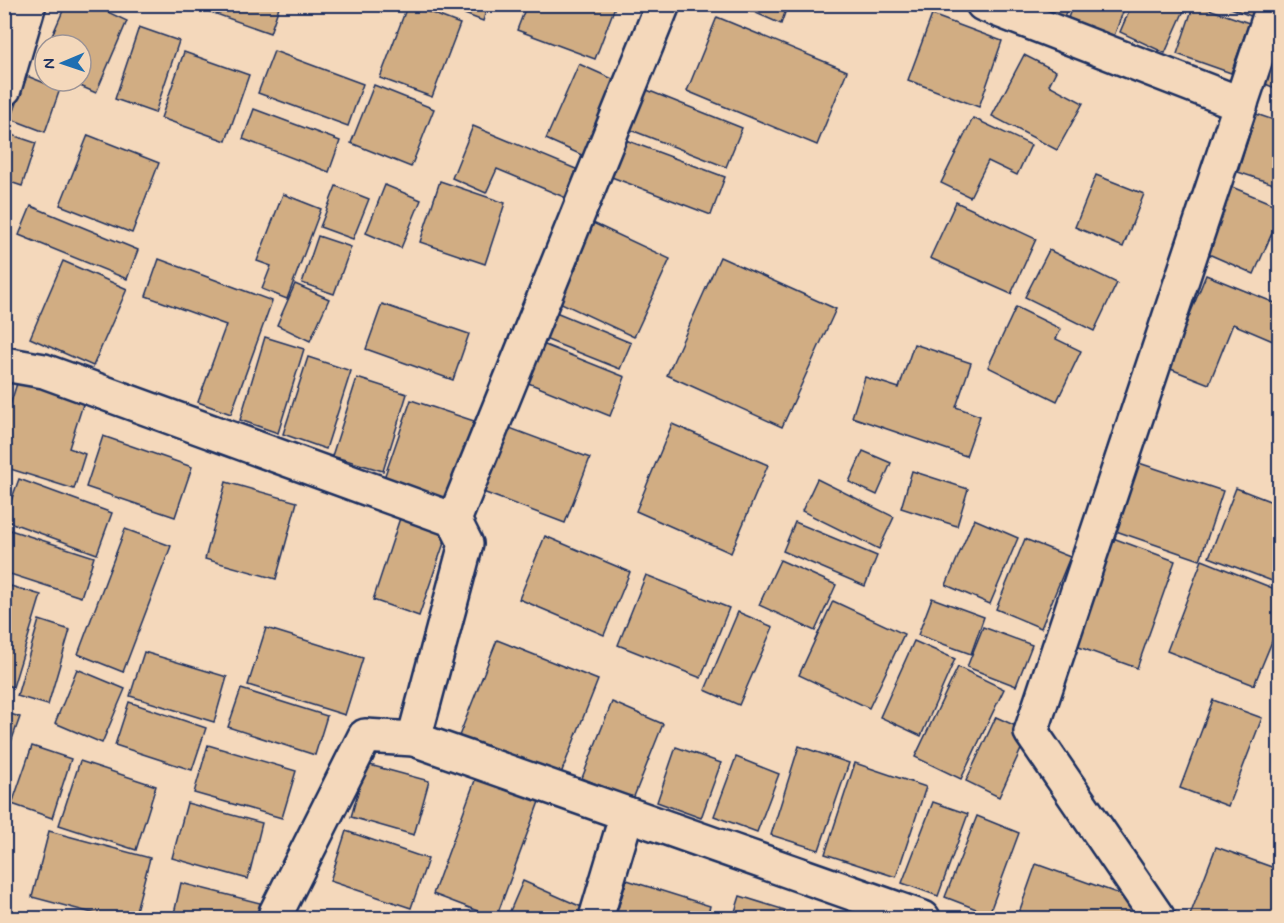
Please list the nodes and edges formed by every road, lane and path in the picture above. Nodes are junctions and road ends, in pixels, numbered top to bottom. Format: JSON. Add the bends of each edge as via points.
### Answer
{"nodes":[{"id":1,"x":29,"y":4,"type":"edge"},
{"id":2,"x":663,"y":4,"type":"edge"},
{"id":3,"x":983,"y":4,"type":"edge"},
{"id":4,"x":1274,"y":4,"type":"edge"},
{"id":5,"x":4,"y":89,"type":"edge"},
{"id":6,"x":1241,"y":104,"type":"junction"},
{"id":7,"x":4,"y":364,"type":"edge"},
{"id":8,"x":454,"y":520,"type":"junction"},
{"id":9,"x":414,"y":739,"type":"junction"},
{"id":10,"x":627,"y":814,"type":"junction"},
{"id":11,"x":276,"y":918,"type":"edge"},
{"id":12,"x":596,"y":918,"type":"edge"},
{"id":13,"x":923,"y":918,"type":"edge"},
{"id":14,"x":1158,"y":918,"type":"edge"}],
"edges":[{"from":1,"to":5,"type":"street"},
{"from":2,"to":8,"type":"street"},
{"from":3,"to":6,"type":"street"},
{"from":4,"to":6,"type":"street"},
{"from":6,"to":14,"type":"street","via":[[1031,732]]},
{"from":7,"to":8,"type":"street","via":[[44,371]]},
{"from":8,"to":9,"type":"street","via":[[466,543]]},
{"from":9,"to":10,"type":"street"},
{"from":9,"to":11,"type":"street","via":[[365,736]]},
{"from":10,"to":12,"type":"street"},
{"from":10,"to":13,"type":"street"}]}
